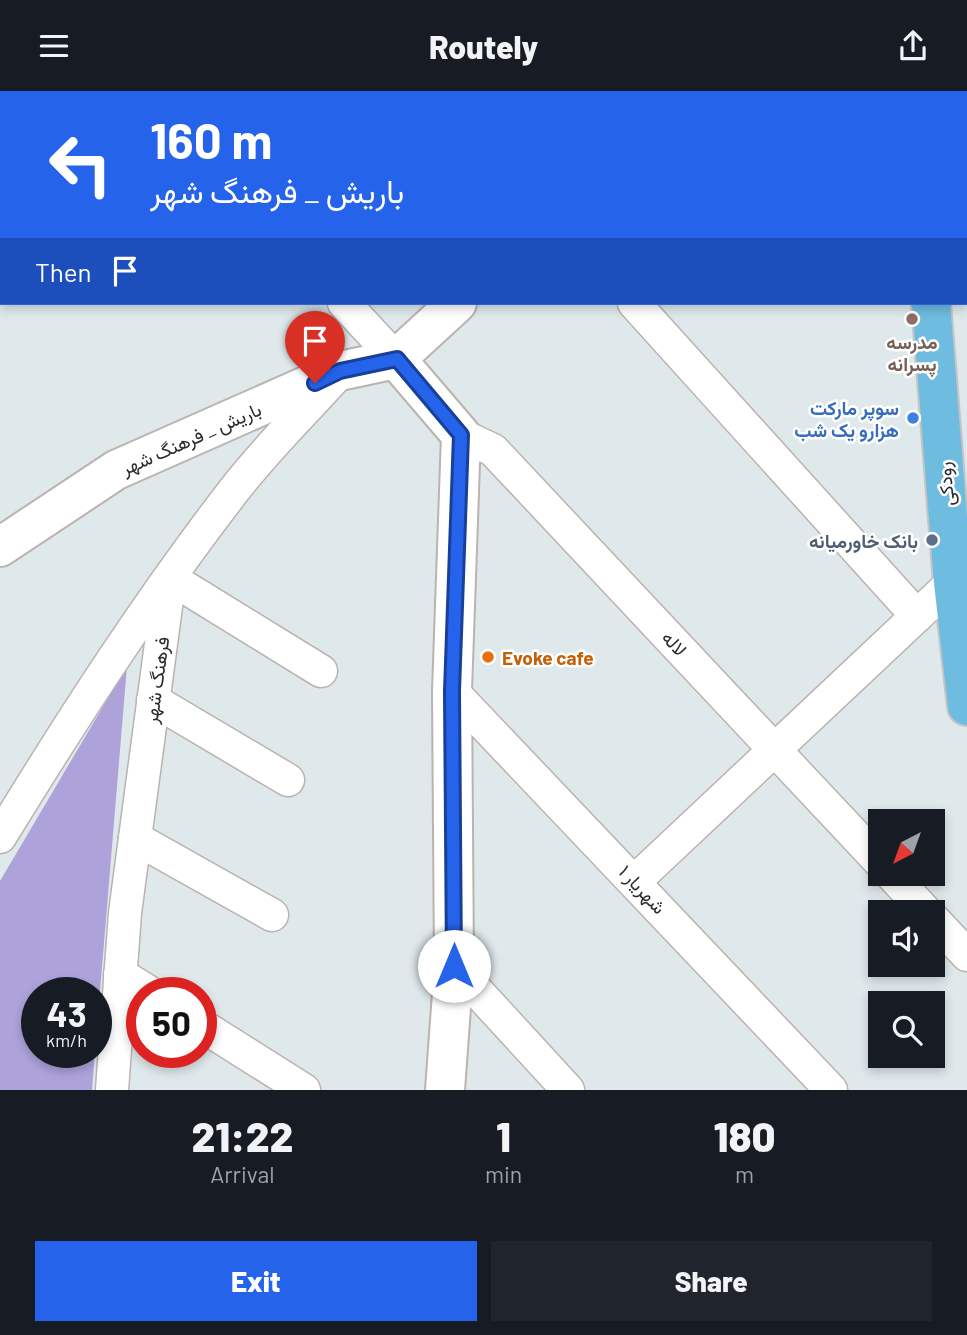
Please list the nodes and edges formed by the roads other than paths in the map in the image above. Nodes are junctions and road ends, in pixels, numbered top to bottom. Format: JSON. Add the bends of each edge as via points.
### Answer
{"nodes":[{"id":1,"x":346,"y":305,"type":"edge"},
{"id":2,"x":455,"y":305,"type":"edge"},
{"id":3,"x":636,"y":305,"type":"edge"},
{"id":4,"x":931,"y":305,"type":"edge"},
{"id":5,"x":397,"y":359,"type":"junction"},
{"id":6,"x":340,"y":371,"type":"junction"},
{"id":7,"x":461,"y":435,"type":"junction"},
{"id":8,"x":0,"y":547,"type":"edge"},
{"id":9,"x":170,"y":578,"type":"junction"},
{"id":10,"x":953,"y":582,"type":"junction"},
{"id":11,"x":917,"y":616,"type":"junction"},
{"id":12,"x":321,"y":671,"type":"dead end"},
{"id":13,"x":452,"y":691,"type":"junction"},
{"id":14,"x":153,"y":701,"type":"junction"},
{"id":15,"x":967,"y":706,"type":"edge"},
{"id":16,"x":775,"y":750,"type":"junction"},
{"id":17,"x":288,"y":780,"type":"dead end"},
{"id":18,"x":0,"y":837,"type":"edge"},
{"id":19,"x":135,"y":838,"type":"junction"},
{"id":20,"x":868,"y":849,"type":"edge"},
{"id":21,"x":635,"y":881,"type":"junction"},
{"id":22,"x":902,"y":886,"type":"edge"},
{"id":23,"x":915,"y":900,"type":"edge"},
{"id":24,"x":272,"y":915,"type":"dead end"},
{"id":25,"x":945,"y":932,"type":"edge"},
{"id":26,"x":967,"y":955,"type":"edge"},
{"id":27,"x":454,"y":966,"type":"junction"},
{"id":28,"x":120,"y":974,"type":"junction"},
{"id":29,"x":126,"y":978,"type":"edge"},
{"id":30,"x":217,"y":1035,"type":"edge"},
{"id":31,"x":112,"y":1090,"type":"edge"},
{"id":32,"x":304,"y":1090,"type":"edge"},
{"id":33,"x":444,"y":1090,"type":"edge"},
{"id":34,"x":568,"y":1090,"type":"edge"},
{"id":35,"x":831,"y":1090,"type":"edge"}],
"edges":[{"from":1,"to":5,"type":"street"},
{"from":2,"to":5,"type":"main road"},
{"from":3,"to":11,"type":"street"},
{"from":4,"to":10,"type":"main road","name":"رودکى"},
{"from":5,"to":6,"type":"main road","name":"باریش _ فرهنگ شهر"},
{"from":5,"to":7,"type":"main road"},
{"from":6,"to":8,"type":"main road","name":"باریش _ فرهنگ شهر","via":[[116,470]]},
{"from":6,"to":9,"type":"street","via":[[236,487]]},
{"from":7,"to":13,"type":"main road"},
{"from":7,"to":16,"type":"street","name":"لاله","via":[[493,450]]},
{"from":9,"to":12,"type":"street"},
{"from":9,"to":14,"type":"street","name":"فرهنگ شهر"},
{"from":9,"to":18,"type":"street","name":"فرهنگ شهر"},
{"from":10,"to":11,"type":"street"},
{"from":10,"to":15,"type":"main road","name":"رودکى"},
{"from":11,"to":16,"type":"street"},
{"from":13,"to":21,"type":"street","name":"شهریار ۱"},
{"from":13,"to":27,"type":"main road"},
{"from":14,"to":17,"type":"street"},
{"from":14,"to":19,"type":"street","name":"فرهنگ شهر"},
{"from":16,"to":20,"type":"street","name":"لاله"},
{"from":16,"to":21,"type":"street"},
{"from":19,"to":24,"type":"street"},
{"from":19,"to":28,"type":"street","name":"فرهنگ شهر"},
{"from":21,"to":35,"type":"street","name":"شهریار ۱"},
{"from":22,"to":23,"type":"street"},
{"from":25,"to":26,"type":"street"},
{"from":27,"to":33,"type":"main road"},
{"from":27,"to":34,"type":"street"},
{"from":28,"to":29,"type":"street"},
{"from":28,"to":31,"type":"street","name":"فرهنگ شهر"},
{"from":30,"to":32,"type":"street"}]}
